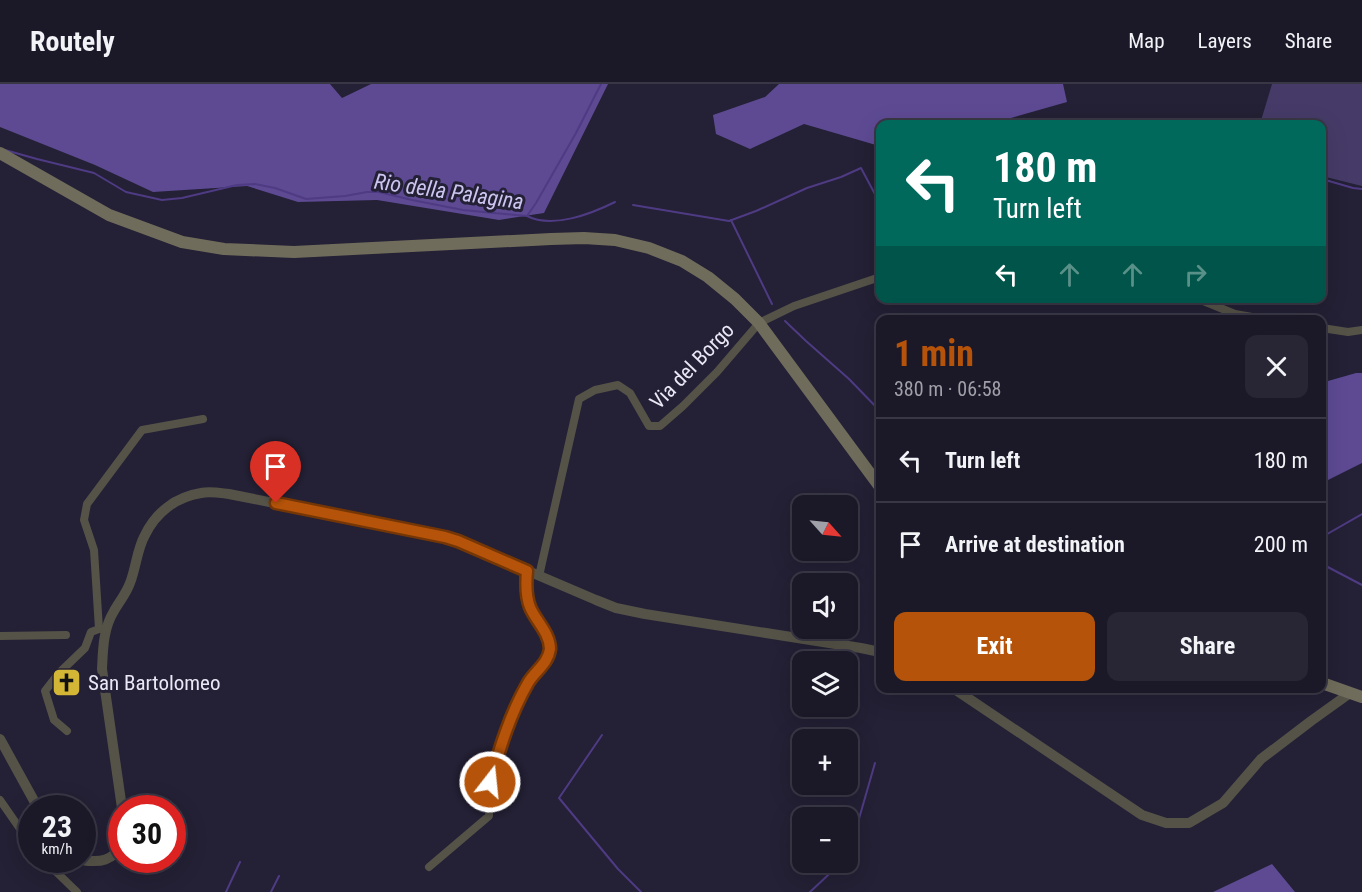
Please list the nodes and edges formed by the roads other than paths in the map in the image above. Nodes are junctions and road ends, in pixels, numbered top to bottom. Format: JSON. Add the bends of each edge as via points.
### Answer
{"nodes":[{"id":1,"x":0,"y":153,"type":"edge"},
{"id":2,"x":876,"y":278,"type":"edge"},
{"id":3,"x":1208,"y":303,"type":"edge"},
{"id":4,"x":1241,"y":315,"type":"edge"},
{"id":5,"x":759,"y":323,"type":"junction"},
{"id":6,"x":1326,"y":329,"type":"edge"},
{"id":7,"x":1362,"y":330,"type":"edge"},
{"id":8,"x":204,"y":419,"type":"dead end"},
{"id":9,"x":876,"y":482,"type":"edge"},
{"id":10,"x":527,"y":571,"type":"junction"},
{"id":11,"x":539,"y":576,"type":"junction"},
{"id":12,"x":99,"y":630,"type":"junction"},
{"id":13,"x":66,"y":635,"type":"dead end"},
{"id":14,"x":0,"y":636,"type":"edge"},
{"id":15,"x":876,"y":651,"type":"edge"},
{"id":16,"x":1326,"y":684,"type":"edge"},
{"id":17,"x":960,"y":693,"type":"edge"},
{"id":18,"x":1356,"y":695,"type":"edge"},
{"id":19,"x":68,"y":731,"type":"dead end"},
{"id":20,"x":0,"y":739,"type":"edge"},
{"id":21,"x":31,"y":795,"type":"edge"},
{"id":22,"x":120,"y":795,"type":"edge"},
{"id":23,"x":0,"y":800,"type":"edge"},
{"id":24,"x":18,"y":826,"type":"edge"},
{"id":25,"x":429,"y":867,"type":"dead end"},
{"id":26,"x":57,"y":873,"type":"edge"},
{"id":27,"x":77,"y":892,"type":"edge"}],
"edges":[{"from":1,"to":5,"type":"main road","via":[[109,215],[182,242],[224,249],[294,252],[615,240],[682,261],[708,277]]},
{"from":2,"to":5,"type":"street","name":"Via del Borgo","via":[[794,306]]},
{"from":3,"to":4,"type":"street"},
{"from":5,"to":9,"type":"main road"},
{"from":5,"to":11,"type":"street","name":"Via del Borgo","via":[[717,372],[660,426],[649,426],[630,393],[618,385],[595,390],[579,399]]},
{"from":6,"to":7,"type":"street"},
{"from":8,"to":12,"type":"street","via":[[142,430],[87,504],[84,520],[94,550]]},
{"from":10,"to":11,"type":"street"},
{"from":10,"to":12,"type":"street","via":[[445,537],[203,492],[178,499],[158,515],[144,535],[125,595]]},
{"from":10,"to":25,"type":"street","via":[[530,607],[550,648],[505,731],[490,782],[489,816]]},
{"from":11,"to":15,"type":"street","via":[[616,608]]},
{"from":12,"to":19,"type":"street","via":[[45,691],[54,720]]},
{"from":12,"to":22,"type":"street"},
{"from":13,"to":14,"type":"street"},
{"from":16,"to":18,"type":"main road"},
{"from":17,"to":18,"type":"street","via":[[1134,810],[1166,823],[1190,823],[1223,802],[1261,759],[1311,721]]},
{"from":20,"to":21,"type":"street"},
{"from":23,"to":24,"type":"street"},
{"from":26,"to":27,"type":"street"}]}
